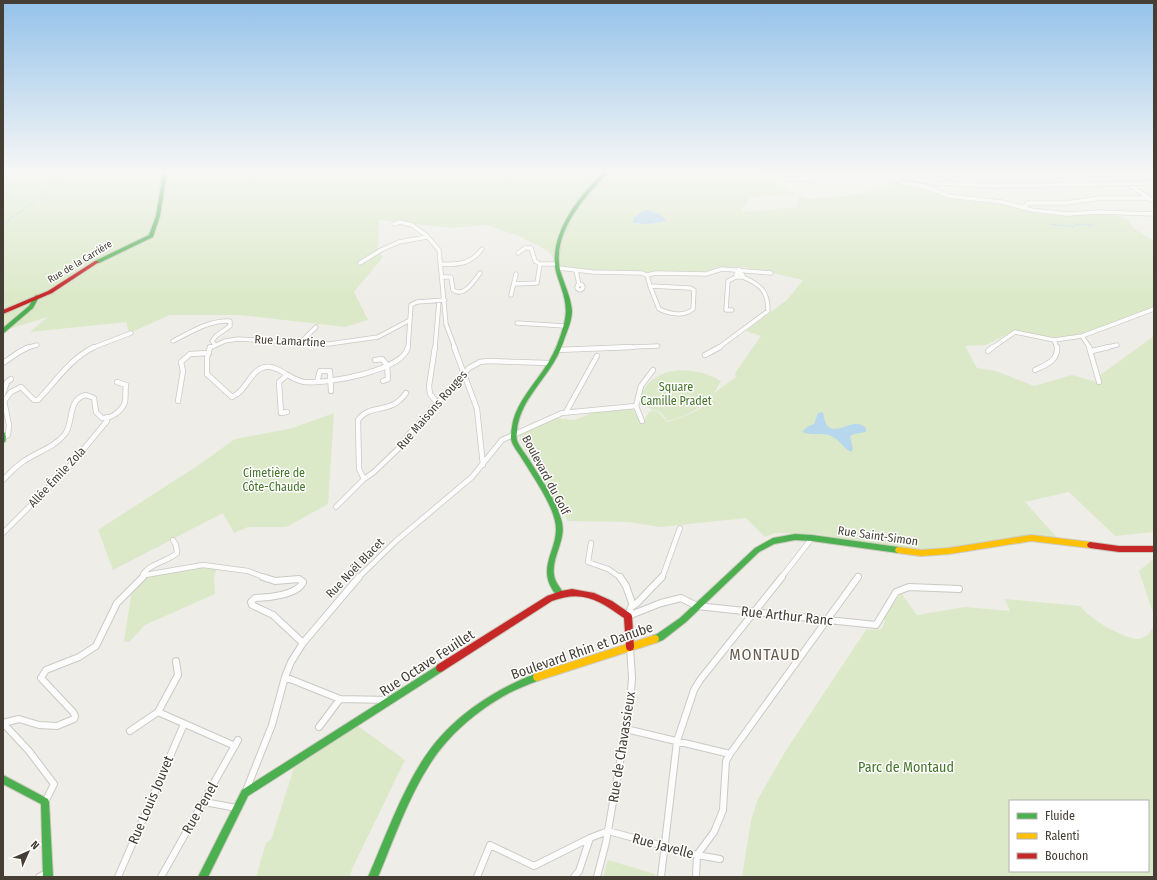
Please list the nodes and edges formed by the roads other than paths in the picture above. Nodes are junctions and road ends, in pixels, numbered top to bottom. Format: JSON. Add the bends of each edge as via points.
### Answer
{"nodes":[{"id":1,"x":159,"y":214,"type":"edge"},
{"id":2,"x":573,"y":214,"type":"edge"},
{"id":3,"x":394,"y":224,"type":"dead end"},
{"id":4,"x":427,"y":237,"type":"junction"},
{"id":5,"x":482,"y":249,"type":"dead end"},
{"id":6,"x":518,"y":253,"type":"dead end"},
{"id":7,"x":360,"y":263,"type":"dead end"},
{"id":8,"x":441,"y":264,"type":"junction"},
{"id":9,"x":540,"y":264,"type":"junction"},
{"id":10,"x":557,"y":266,"type":"junction"},
{"id":11,"x":576,"y":270,"type":"junction"},
{"id":12,"x":480,"y":273,"type":"dead end"},
{"id":13,"x":738,"y":273,"type":"junction"},
{"id":14,"x":771,"y":273,"type":"dead end"},
{"id":15,"x":516,"y":274,"type":"dead end"},
{"id":16,"x":647,"y":276,"type":"junction"},
{"id":17,"x":442,"y":277,"type":"junction"},
{"id":18,"x":514,"y":284,"type":"junction"},
{"id":19,"x":579,"y":285,"type":"dead end"},
{"id":20,"x":650,"y":286,"type":"junction"},
{"id":21,"x":511,"y":295,"type":"dead end"},
{"id":22,"x":37,"y":298,"type":"junction"},
{"id":23,"x":444,"y":300,"type":"junction"},
{"id":24,"x":439,"y":301,"type":"junction"},
{"id":25,"x":732,"y":310,"type":"dead end"},
{"id":26,"x":1153,"y":310,"type":"edge"},
{"id":27,"x":3,"y":312,"type":"edge"},
{"id":28,"x":410,"y":320,"type":"junction"},
{"id":29,"x":517,"y":323,"type":"dead end"},
{"id":30,"x":565,"y":326,"type":"junction"},
{"id":31,"x":316,"y":327,"type":"dead end"},
{"id":32,"x":3,"y":330,"type":"edge"},
{"id":33,"x":131,"y":333,"type":"dead end"},
{"id":34,"x":1082,"y":336,"type":"junction"},
{"id":35,"x":1054,"y":340,"type":"junction"},
{"id":36,"x":173,"y":341,"type":"dead end"},
{"id":37,"x":300,"y":343,"type":"junction"},
{"id":38,"x":37,"y":345,"type":"dead end"},
{"id":39,"x":215,"y":345,"type":"junction"},
{"id":40,"x":1117,"y":345,"type":"dead end"},
{"id":41,"x":658,"y":346,"type":"dead end"},
{"id":42,"x":557,"y":350,"type":"junction"},
{"id":43,"x":988,"y":351,"type":"dead end"},
{"id":44,"x":1092,"y":351,"type":"junction"},
{"id":45,"x":209,"y":353,"type":"junction"},
{"id":46,"x":705,"y":355,"type":"dead end"},
{"id":47,"x":597,"y":356,"type":"dead end"},
{"id":48,"x":374,"y":360,"type":"dead end"},
{"id":49,"x":3,"y":363,"type":"edge"},
{"id":50,"x":550,"y":363,"type":"junction"},
{"id":51,"x":387,"y":366,"type":"junction"},
{"id":52,"x":653,"y":370,"type":"dead end"},
{"id":53,"x":1035,"y":370,"type":"dead end"},
{"id":54,"x":464,"y":373,"type":"junction"},
{"id":55,"x":286,"y":376,"type":"junction"},
{"id":56,"x":11,"y":379,"type":"dead end"},
{"id":57,"x":332,"y":380,"type":"junction"},
{"id":58,"x":383,"y":381,"type":"dead end"},
{"id":59,"x":118,"y":382,"type":"dead end"},
{"id":60,"x":317,"y":382,"type":"junction"},
{"id":61,"x":1098,"y":382,"type":"dead end"},
{"id":62,"x":332,"y":391,"type":"dead end"},
{"id":63,"x":406,"y":393,"type":"dead end"},
{"id":64,"x":3,"y":394,"type":"edge"},
{"id":65,"x":3,"y":399,"type":"edge"},
{"id":66,"x":178,"y":401,"type":"dead end"},
{"id":67,"x":437,"y":403,"type":"junction"},
{"id":68,"x":636,"y":406,"type":"junction"},
{"id":69,"x":287,"y":412,"type":"dead end"},
{"id":70,"x":566,"y":412,"type":"junction"},
{"id":71,"x":108,"y":417,"type":"junction"},
{"id":72,"x":642,"y":421,"type":"dead end"},
{"id":73,"x":513,"y":434,"type":"junction"},
{"id":74,"x":3,"y":437,"type":"edge"},
{"id":75,"x":483,"y":465,"type":"junction"},
{"id":76,"x":364,"y":479,"type":"junction"},
{"id":77,"x":3,"y":480,"type":"edge"},
{"id":78,"x":336,"y":507,"type":"dead end"},
{"id":79,"x":680,"y":528,"type":"dead end"},
{"id":80,"x":3,"y":533,"type":"edge"},
{"id":81,"x":812,"y":538,"type":"junction"},
{"id":82,"x":173,"y":540,"type":"dead end"},
{"id":83,"x":591,"y":543,"type":"dead end"},
{"id":84,"x":1154,"y":549,"type":"edge"},
{"id":85,"x":145,"y":575,"type":"junction"},
{"id":86,"x":858,"y":576,"type":"dead end"},
{"id":87,"x":959,"y":590,"type":"dead end"},
{"id":88,"x":560,"y":594,"type":"junction"},
{"id":89,"x":633,"y":606,"type":"junction"},
{"id":90,"x":697,"y":606,"type":"junction"},
{"id":91,"x":753,"y":613,"type":"junction"},
{"id":92,"x":628,"y":616,"type":"junction"},
{"id":93,"x":827,"y":620,"type":"junction"},
{"id":94,"x":303,"y":643,"type":"junction"},
{"id":95,"x":630,"y":647,"type":"junction"},
{"id":96,"x":176,"y":661,"type":"dead end"},
{"id":97,"x":285,"y":677,"type":"junction"},
{"id":98,"x":340,"y":699,"type":"junction"},
{"id":99,"x":391,"y":700,"type":"junction"},
{"id":100,"x":158,"y":712,"type":"junction"},
{"id":101,"x":3,"y":723,"type":"edge"},
{"id":102,"x":184,"y":724,"type":"junction"},
{"id":103,"x":319,"y":727,"type":"dead end"},
{"id":104,"x":626,"y":729,"type":"junction"},
{"id":105,"x":130,"y":731,"type":"dead end"},
{"id":106,"x":677,"y":741,"type":"junction"},
{"id":107,"x":730,"y":754,"type":"junction"},
{"id":108,"x":3,"y":779,"type":"edge"},
{"id":109,"x":245,"y":793,"type":"junction"},
{"id":110,"x":45,"y":802,"type":"junction"},
{"id":111,"x":204,"y":802,"type":"junction"},
{"id":112,"x":237,"y":808,"type":"junction"},
{"id":113,"x":608,"y":832,"type":"junction"},
{"id":114,"x":590,"y":838,"type":"junction"},
{"id":115,"x":664,"y":846,"type":"junction"},
{"id":116,"x":697,"y":855,"type":"junction"},
{"id":117,"x":720,"y":859,"type":"dead end"},
{"id":118,"x":48,"y":874,"type":"edge"},
{"id":119,"x":39,"y":877,"type":"edge"},
{"id":120,"x":118,"y":877,"type":"edge"},
{"id":121,"x":161,"y":877,"type":"edge"},
{"id":122,"x":203,"y":877,"type":"edge"},
{"id":123,"x":373,"y":877,"type":"edge"},
{"id":124,"x":477,"y":877,"type":"edge"},
{"id":125,"x":574,"y":877,"type":"edge"},
{"id":126,"x":597,"y":877,"type":"edge"},
{"id":127,"x":661,"y":877,"type":"edge"},
{"id":128,"x":696,"y":877,"type":"edge"}],
"edges":[{"from":1,"to":22,"type":"street","name":"Rue de la Carrière","via":[[155,230],[150,236],[100,260],[56,289]]},
{"from":2,"to":10,"type":"street","via":[[558,242],[555,253]]},
{"from":3,"to":4,"type":"street","via":[[411,223]]},
{"from":4,"to":7,"type":"street","via":[[421,240],[406,240],[372,254]]},
{"from":4,"to":8,"type":"street","via":[[439,250]]},
{"from":5,"to":8,"type":"street","via":[[466,264]]},
{"from":6,"to":9,"type":"street","via":[[525,248],[532,248],[535,261]]},
{"from":8,"to":17,"type":"street"},
{"from":9,"to":10,"type":"street"},
{"from":9,"to":18,"type":"street","via":[[537,283]]},
{"from":10,"to":11,"type":"street"},
{"from":10,"to":30,"type":"street","via":[[569,310]]},
{"from":11,"to":16,"type":"street","via":[[641,273]]},
{"from":11,"to":19,"type":"street"},
{"from":12,"to":17,"type":"street","via":[[468,289],[458,292],[452,288],[451,277]]},
{"from":13,"to":14,"type":"street"},
{"from":13,"to":16,"type":"street","via":[[722,269],[706,274],[656,273]]},
{"from":13,"to":25,"type":"street","via":[[728,281],[727,286],[726,310]]},
{"from":13,"to":46,"type":"street","via":[[760,285],[765,291],[768,311],[713,352]]},
{"from":15,"to":18,"type":"street"},
{"from":16,"to":20,"type":"street"},
{"from":17,"to":23,"type":"street"},
{"from":18,"to":21,"type":"street"},
{"from":20,"to":20,"type":"street","via":[[661,311],[686,314],[693,308],[694,290]]},
{"from":22,"to":27,"type":"street","name":"Rue de la Carrière"},
{"from":22,"to":32,"type":"street","via":[[31,307]]},
{"from":23,"to":24,"type":"street"},
{"from":23,"to":54,"type":"street","via":[[449,336]]},
{"from":24,"to":28,"type":"street","via":[[417,302],[411,305]]},
{"from":24,"to":67,"type":"street","via":[[429,386],[430,394]]},
{"from":26,"to":34,"type":"street"},
{"from":28,"to":37,"type":"street","name":"Rue Lamartine","via":[[378,337],[329,344]]},
{"from":28,"to":51,"type":"street","via":[[406,354]]},
{"from":29,"to":30,"type":"street"},
{"from":30,"to":42,"type":"street"},
{"from":31,"to":37,"type":"street"},
{"from":33,"to":65,"type":"street","via":[[103,342],[79,355],[58,375],[38,400],[34,400],[21,386]]},
{"from":34,"to":35,"type":"street"},
{"from":34,"to":44,"type":"street"},
{"from":35,"to":43,"type":"street","via":[[1016,332]]},
{"from":35,"to":53,"type":"street","via":[[1058,347],[1053,361]]},
{"from":36,"to":39,"type":"street","via":[[214,322],[230,321],[230,326],[212,341]]},
{"from":37,"to":39,"type":"street","name":"Rue Lamartine","via":[[238,339]]},
{"from":38,"to":49,"type":"street","via":[[18,351]]},
{"from":39,"to":45,"type":"street","name":"Rue Lamartine","via":[[210,347]]},
{"from":40,"to":44,"type":"street"},
{"from":41,"to":42,"type":"street"},
{"from":42,"to":50,"type":"street"},
{"from":44,"to":61,"type":"street"},
{"from":45,"to":55,"type":"street","via":[[207,374],[232,397],[243,391],[257,372],[265,367],[275,368]]},
{"from":45,"to":66,"type":"street","via":[[190,354],[181,362],[183,371]]},
{"from":47,"to":70,"type":"street"},
{"from":48,"to":51,"type":"street","via":[[382,359]]},
{"from":50,"to":54,"type":"street","name":"Rue Maisons Rouges","via":[[488,361],[475,364]]},
{"from":50,"to":73,"type":"street","via":[[517,415]]},
{"from":51,"to":57,"type":"street"},
{"from":51,"to":58,"type":"street","via":[[388,379]]},
{"from":52,"to":68,"type":"street","via":[[643,380],[637,393]]},
{"from":54,"to":67,"type":"street","name":"Rue Maisons Rouges"},
{"from":54,"to":75,"type":"street","via":[[477,409]]},
{"from":55,"to":60,"type":"street","via":[[305,382]]},
{"from":55,"to":69,"type":"street","via":[[279,382],[281,413]]},
{"from":56,"to":64,"type":"street","via":[[7,382]]},
{"from":57,"to":60,"type":"street"},
{"from":57,"to":60,"type":"street","via":[[330,371],[322,370],[318,372]]},
{"from":57,"to":62,"type":"street"},
{"from":59,"to":71,"type":"street","via":[[126,385],[124,406]]},
{"from":63,"to":76,"type":"street","via":[[396,404],[365,412],[358,420],[359,470]]},
{"from":65,"to":74,"type":"street","via":[[9,425],[8,435]]},
{"from":67,"to":76,"type":"street","name":"Rue Maisons Rouges","via":[[398,449]]},
{"from":68,"to":70,"type":"street","name":"Rue Noël Blacet"},
{"from":68,"to":72,"type":"street"},
{"from":70,"to":73,"type":"street","name":"Rue Noël Blacet"},
{"from":71,"to":77,"type":"street","via":[[98,415],[91,395],[79,398],[75,401],[69,427],[62,436],[18,465]]},
{"from":71,"to":80,"type":"street","name":"Allée Émile Zola","via":[[68,468]]},
{"from":73,"to":75,"type":"street","name":"Rue Noël Blacet","via":[[502,440]]},
{"from":73,"to":88,"type":"street","name":"Boulevard du Golf","via":[[560,526],[559,540],[550,570],[551,580]]},
{"from":75,"to":94,"type":"street","name":"Rue Noël Blacet","via":[[363,573]]},
{"from":76,"to":78,"type":"street","name":"Rue Maisons Rouges"},
{"from":79,"to":89,"type":"street","via":[[662,578]]},
{"from":81,"to":84,"type":"street","name":"Rue Saint-Simon","via":[[920,553],[1031,538],[1119,549]]},
{"from":81,"to":90,"type":"street","name":"Rue Saint-Simon","via":[[796,537],[773,541],[757,550]]},
{"from":81,"to":91,"type":"street"},
{"from":82,"to":85,"type":"street","via":[[177,553],[144,571]]},
{"from":83,"to":89,"type":"street","via":[[588,562],[619,574],[624,580]]},
{"from":85,"to":94,"type":"street","via":[[203,566],[248,572],[275,581],[299,579],[302,585],[294,590],[273,598],[255,598],[251,602],[252,605],[273,615]]},
{"from":85,"to":101,"type":"street","via":[[117,603],[96,646],[79,657],[46,670],[41,676],[48,687],[74,712],[74,719],[57,726],[39,725],[19,719]]},
{"from":86,"to":93,"type":"street"},
{"from":87,"to":93,"type":"street","name":"Rue Arthur Ranc","via":[[909,587],[896,592],[876,625]]},
{"from":88,"to":92,"type":"street","name":"Rue Octave Feuillet","via":[[583,592],[594,595]]},
{"from":88,"to":99,"type":"street","name":"Rue Octave Feuillet"},
{"from":89,"to":92,"type":"street","via":[[630,607]]},
{"from":90,"to":91,"type":"street","name":"Rue Arthur Ranc"},
{"from":90,"to":92,"type":"street","via":[[681,598]]},
{"from":90,"to":95,"type":"street","name":"Boulevard Rhin et Danube","via":[[660,637]]},
{"from":91,"to":93,"type":"street","name":"Rue Arthur Ranc"},
{"from":91,"to":106,"type":"street","via":[[694,690]]},
{"from":92,"to":95,"type":"street","name":"Rue de Chavassieux"},
{"from":93,"to":107,"type":"street"},
{"from":94,"to":97,"type":"street","name":"Rue Noël Blacet"},
{"from":95,"to":104,"type":"street","name":"Rue de Chavassieux","via":[[632,678]]},
{"from":95,"to":123,"type":"street","name":"Boulevard Rhin et Danube","via":[[522,682],[497,696],[454,729],[428,760],[402,808]]},
{"from":96,"to":100,"type":"street","via":[[178,675]]},
{"from":97,"to":98,"type":"street"},
{"from":97,"to":109,"type":"street","name":"Rue Noël Blacet","via":[[272,725]]},
{"from":98,"to":99,"type":"street"},
{"from":98,"to":103,"type":"street"},
{"from":99,"to":109,"type":"street","name":"Rue Octave Feuillet"},
{"from":100,"to":102,"type":"street"},
{"from":100,"to":105,"type":"street"},
{"from":101,"to":110,"type":"street","via":[[54,784]]},
{"from":102,"to":111,"type":"street","name":"Rue Penel","via":[[237,743]]},
{"from":102,"to":120,"type":"street","name":"Rue Louis Jouvet"},
{"from":104,"to":106,"type":"street"},
{"from":104,"to":113,"type":"street","name":"Rue de Chavassieux"},
{"from":106,"to":107,"type":"street"},
{"from":106,"to":115,"type":"street"},
{"from":107,"to":116,"type":"street","via":[[726,761],[723,810],[714,832]]},
{"from":108,"to":110,"type":"street"},
{"from":109,"to":112,"type":"street","name":"Rue Noël Blacet"},
{"from":110,"to":118,"type":"street"},
{"from":111,"to":112,"type":"street"},
{"from":111,"to":121,"type":"street","name":"Rue Penel"},
{"from":112,"to":122,"type":"street","name":"Rue Noël Blacet"},
{"from":113,"to":114,"type":"street"},
{"from":113,"to":115,"type":"street","name":"Rue Javelle"},
{"from":113,"to":126,"type":"street","name":"Rue de Chavassieux"},
{"from":114,"to":124,"type":"street","via":[[534,866],[490,845]]},
{"from":114,"to":125,"type":"street","via":[[579,872]]},
{"from":115,"to":116,"type":"street","name":"Rue Javelle"},
{"from":115,"to":127,"type":"street"},
{"from":116,"to":117,"type":"street","name":"Rue Javelle"},
{"from":116,"to":128,"type":"street"},
{"from":118,"to":119,"type":"street"}]}
